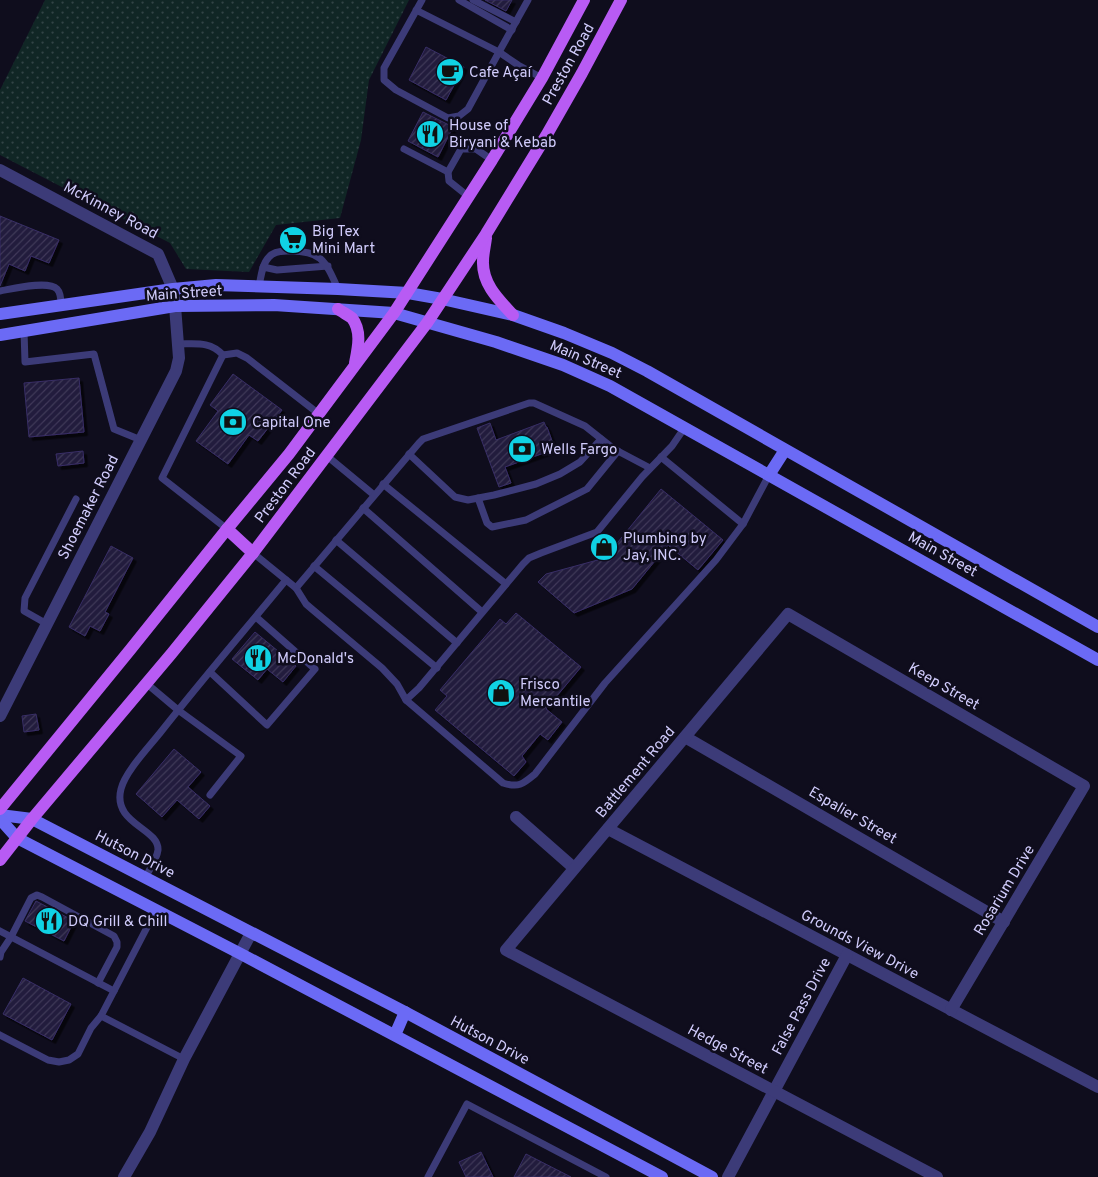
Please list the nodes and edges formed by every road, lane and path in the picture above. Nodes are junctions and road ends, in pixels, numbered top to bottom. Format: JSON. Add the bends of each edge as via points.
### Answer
{"nodes":[{"id":1,"x":422,"y":0,"type":"edge"},
{"id":2,"x":459,"y":0,"type":"edge"},
{"id":3,"x":473,"y":0,"type":"edge"},
{"id":4,"x":528,"y":0,"type":"edge"},
{"id":5,"x":584,"y":0,"type":"edge"},
{"id":6,"x":621,"y":0,"type":"edge"},
{"id":7,"x":416,"y":10,"type":"junction"},
{"id":8,"x":516,"y":22,"type":"junction"},
{"id":9,"x":512,"y":30,"type":"junction"},
{"id":10,"x":499,"y":52,"type":"junction"},
{"id":11,"x":542,"y":78,"type":"junction"},
{"id":12,"x":404,"y":149,"type":"dead end"},
{"id":13,"x":492,"y":160,"type":"junction"},
{"id":14,"x":0,"y":170,"type":"edge"},
{"id":15,"x":448,"y":172,"type":"junction"},
{"id":16,"x":469,"y":197,"type":"junction"},
{"id":17,"x":486,"y":234,"type":"junction"},
{"id":18,"x":328,"y":266,"type":"junction"},
{"id":19,"x":263,"y":267,"type":"junction"},
{"id":20,"x":258,"y":286,"type":"junction"},
{"id":21,"x":172,"y":289,"type":"junction"},
{"id":22,"x":338,"y":289,"type":"junction"},
{"id":23,"x":0,"y":291,"type":"edge"},
{"id":24,"x":408,"y":294,"type":"junction"},
{"id":25,"x":442,"y":299,"type":"junction"},
{"id":26,"x":61,"y":305,"type":"junction"},
{"id":27,"x":176,"y":306,"type":"junction"},
{"id":28,"x":338,"y":309,"type":"junction"},
{"id":29,"x":394,"y":313,"type":"junction"},
{"id":30,"x":0,"y":314,"type":"edge"},
{"id":31,"x":513,"y":315,"type":"junction"},
{"id":32,"x":428,"y":323,"type":"junction"},
{"id":33,"x":24,"y":331,"type":"junction"},
{"id":34,"x":0,"y":335,"type":"edge"},
{"id":35,"x":178,"y":344,"type":"junction"},
{"id":36,"x":223,"y":355,"type":"junction"},
{"id":37,"x":354,"y":367,"type":"junction"},
{"id":38,"x":319,"y":414,"type":"junction"},
{"id":39,"x":685,"y":427,"type":"junction"},
{"id":40,"x":601,"y":439,"type":"junction"},
{"id":41,"x":141,"y":440,"type":"junction"},
{"id":42,"x":785,"y":450,"type":"junction"},
{"id":43,"x":618,"y":451,"type":"junction"},
{"id":44,"x":409,"y":454,"type":"junction"},
{"id":45,"x":327,"y":456,"type":"junction"},
{"id":46,"x":661,"y":457,"type":"junction"},
{"id":47,"x":650,"y":468,"type":"junction"},
{"id":48,"x":769,"y":475,"type":"junction"},
{"id":49,"x":383,"y":484,"type":"junction"},
{"id":50,"x":374,"y":495,"type":"junction"},
{"id":51,"x":478,"y":498,"type":"junction"},
{"id":52,"x":76,"y":499,"type":"dead end"},
{"id":53,"x":363,"y":508,"type":"junction"},
{"id":54,"x":743,"y":524,"type":"junction"},
{"id":55,"x":227,"y":529,"type":"junction"},
{"id":56,"x":336,"y":540,"type":"junction"},
{"id":57,"x":253,"y":553,"type":"junction"},
{"id":58,"x":314,"y":566,"type":"junction"},
{"id":59,"x":286,"y":580,"type":"junction"},
{"id":60,"x":506,"y":584,"type":"junction"},
{"id":61,"x":296,"y":588,"type":"junction"},
{"id":62,"x":482,"y":612,"type":"junction"},
{"id":63,"x":788,"y":614,"type":"joint"},
{"id":64,"x":256,"y":617,"type":"junction"},
{"id":65,"x":47,"y":624,"type":"junction"},
{"id":66,"x":1098,"y":627,"type":"edge"},
{"id":67,"x":457,"y":643,"type":"junction"},
{"id":68,"x":1098,"y":660,"type":"edge"},
{"id":69,"x":437,"y":668,"type":"junction"},
{"id":70,"x":210,"y":672,"type":"junction"},
{"id":71,"x":146,"y":683,"type":"junction"},
{"id":72,"x":406,"y":700,"type":"junction"},
{"id":73,"x":178,"y":710,"type":"junction"},
{"id":74,"x":0,"y":716,"type":"edge"},
{"id":75,"x":685,"y":737,"type":"junction"},
{"id":76,"x":1084,"y":786,"type":"joint"},
{"id":77,"x":210,"y":795,"type":"dead end"},
{"id":78,"x":0,"y":809,"type":"edge"},
{"id":79,"x":0,"y":815,"type":"edge"},
{"id":80,"x":516,"y":817,"type":"dead end"},
{"id":81,"x":0,"y":819,"type":"edge"},
{"id":82,"x":32,"y":819,"type":"junction"},
{"id":83,"x":608,"y":829,"type":"junction"},
{"id":84,"x":17,"y":838,"type":"junction"},
{"id":85,"x":0,"y":860,"type":"edge"},
{"id":86,"x":574,"y":868,"type":"junction"},
{"id":87,"x":145,"y":878,"type":"junction"},
{"id":88,"x":156,"y":910,"type":"junction"},
{"id":89,"x":1004,"y":922,"type":"junction"},
{"id":90,"x":0,"y":931,"type":"edge"},
{"id":91,"x":251,"y":933,"type":"junction"},
{"id":92,"x":11,"y":937,"type":"junction"},
{"id":93,"x":506,"y":950,"type":"joint"},
{"id":94,"x":241,"y":954,"type":"junction"},
{"id":95,"x":847,"y":955,"type":"junction"},
{"id":96,"x":0,"y":957,"type":"edge"},
{"id":97,"x":98,"y":983,"type":"junction"},
{"id":98,"x":114,"y":991,"type":"junction"},
{"id":99,"x":951,"y":1010,"type":"junction"},
{"id":100,"x":405,"y":1012,"type":"junction"},
{"id":101,"x":101,"y":1016,"type":"junction"},
{"id":102,"x":0,"y":1035,"type":"edge"},
{"id":103,"x":395,"y":1035,"type":"junction"},
{"id":104,"x":184,"y":1059,"type":"junction"},
{"id":105,"x":1098,"y":1087,"type":"edge"},
{"id":106,"x":774,"y":1092,"type":"junction"},
{"id":107,"x":124,"y":1177,"type":"edge"},
{"id":108,"x":428,"y":1177,"type":"edge"},
{"id":109,"x":606,"y":1177,"type":"edge"},
{"id":110,"x":662,"y":1177,"type":"edge"},
{"id":111,"x":712,"y":1177,"type":"edge"},
{"id":112,"x":728,"y":1177,"type":"edge"},
{"id":113,"x":936,"y":1177,"type":"edge"}],
"edges":[{"from":1,"to":7,"type":"lane"},
{"from":2,"to":9,"type":"lane"},
{"from":3,"to":8,"type":"lane"},
{"from":4,"to":8,"type":"lane"},
{"from":5,"to":11,"type":"main road","name":"Preston Road"},
{"from":6,"to":17,"type":"main road","name":"Preston Road","via":[[582,74]]},
{"from":7,"to":10,"type":"lane"},
{"from":7,"to":10,"type":"lane","via":[[384,68],[384,80],[448,118],[468,109]]},
{"from":8,"to":9,"type":"lane"},
{"from":9,"to":10,"type":"lane"},
{"from":10,"to":11,"type":"lane"},
{"from":11,"to":13,"type":"main road","name":"Preston Road"},
{"from":12,"to":15,"type":"lane"},
{"from":13,"to":15,"type":"lane","via":[[476,149],[461,149]]},
{"from":13,"to":16,"type":"main road","name":"Preston Road"},
{"from":14,"to":21,"type":"street","name":"McKinney Road","via":[[158,254]]},
{"from":15,"to":16,"type":"lane","via":[[449,181]]},
{"from":16,"to":24,"type":"main road","name":"Preston Road"},
{"from":17,"to":25,"type":"main road","name":"Preston Road"},
{"from":17,"to":31,"type":"main road","via":[[485,278],[494,295]]},
{"from":18,"to":19,"type":"lane","via":[[278,270]]},
{"from":18,"to":19,"type":"lane","via":[[314,254],[280,251],[267,258]]},
{"from":18,"to":22,"type":"lane"},
{"from":19,"to":20,"type":"lane"},
{"from":20,"to":21,"type":"main road","name":"Main Street"},
{"from":20,"to":22,"type":"main road","name":"Main Street"},
{"from":21,"to":26,"type":"main road","name":"Main Street"},
{"from":21,"to":27,"type":"street","name":"McKinney Road"},
{"from":22,"to":24,"type":"main road","name":"Main Street"},
{"from":23,"to":26,"type":"lane","via":[[52,286],[60,294]]},
{"from":24,"to":25,"type":"main road","name":"Main Street"},
{"from":24,"to":29,"type":"main road","name":"Preston Road"},
{"from":25,"to":31,"type":"main road","name":"Main Street"},
{"from":25,"to":32,"type":"main road","name":"Preston Road"},
{"from":26,"to":30,"type":"main road","name":"Main Street"},
{"from":27,"to":28,"type":"main road","name":"Main Street","via":[[274,305]]},
{"from":27,"to":33,"type":"main road","name":"Main Street"},
{"from":27,"to":35,"type":"street","name":"Shoemaker Road"},
{"from":28,"to":29,"type":"main road","name":"Main Street"},
{"from":28,"to":37,"type":"main road","via":[[356,326],[359,338]]},
{"from":29,"to":32,"type":"main road","name":"Main Street"},
{"from":29,"to":37,"type":"main road","name":"Preston Road"},
{"from":31,"to":42,"type":"main road","name":"Main Street","via":[[612,353]]},
{"from":32,"to":39,"type":"main road","name":"Main Street","via":[[563,365],[610,386]]},
{"from":32,"to":45,"type":"main road","name":"Preston Road"},
{"from":33,"to":34,"type":"main road","name":"Main Street"},
{"from":33,"to":41,"type":"lane","via":[[25,362],[94,354],[114,429]]},
{"from":35,"to":36,"type":"lane","via":[[210,345]]},
{"from":35,"to":41,"type":"street","name":"Shoemaker Road","via":[[176,371]]},
{"from":36,"to":38,"type":"lane","via":[[237,354],[247,358]]},
{"from":36,"to":55,"type":"lane","via":[[162,478]]},
{"from":37,"to":38,"type":"main road","name":"Preston Road"},
{"from":38,"to":55,"type":"main road","name":"Preston Road"},
{"from":39,"to":46,"type":"lane"},
{"from":39,"to":48,"type":"main road","name":"Main Street"},
{"from":40,"to":43,"type":"lane"},
{"from":40,"to":44,"type":"lane","via":[[580,423],[529,403],[423,439]]},
{"from":40,"to":51,"type":"lane","via":[[580,462],[560,474],[536,484]]},
{"from":41,"to":65,"type":"street","name":"Shoemaker Road"},
{"from":42,"to":48,"type":"main road"},
{"from":42,"to":66,"type":"main road","name":"Main Street"},
{"from":43,"to":47,"type":"lane"},
{"from":43,"to":51,"type":"lane","via":[[587,489],[526,520],[492,527],[487,523]]},
{"from":44,"to":49,"type":"lane"},
{"from":44,"to":51,"type":"lane","via":[[455,497]]},
{"from":45,"to":50,"type":"lane"},
{"from":45,"to":57,"type":"main road","name":"Preston Road"},
{"from":46,"to":47,"type":"lane"},
{"from":46,"to":54,"type":"lane"},
{"from":47,"to":60,"type":"lane","via":[[598,532],[529,558]]},
{"from":48,"to":54,"type":"lane"},
{"from":48,"to":68,"type":"main road","name":"Main Street"},
{"from":49,"to":50,"type":"lane"},
{"from":49,"to":60,"type":"lane"},
{"from":50,"to":53,"type":"lane"},
{"from":52,"to":65,"type":"lane","via":[[25,598],[24,611]]},
{"from":53,"to":56,"type":"lane"},
{"from":53,"to":62,"type":"lane"},
{"from":54,"to":72,"type":"lane","via":[[716,560],[605,683],[535,774],[524,782],[513,786],[503,783]]},
{"from":55,"to":57,"type":"main road"},
{"from":55,"to":78,"type":"main road","name":"Preston Road"},
{"from":56,"to":58,"type":"lane"},
{"from":56,"to":67,"type":"lane"},
{"from":57,"to":59,"type":"lane"},
{"from":57,"to":71,"type":"main road","name":"Preston Road"},
{"from":58,"to":61,"type":"lane"},
{"from":58,"to":69,"type":"lane"},
{"from":59,"to":61,"type":"lane"},
{"from":59,"to":64,"type":"lane"},
{"from":60,"to":62,"type":"lane"},
{"from":61,"to":72,"type":"lane","via":[[306,604],[390,676]]},
{"from":62,"to":67,"type":"lane"},
{"from":63,"to":75,"type":"street","name":"Battlement Road"},
{"from":63,"to":76,"type":"street","name":"Keep Street"},
{"from":64,"to":70,"type":"lane"},
{"from":64,"to":70,"type":"lane","via":[[315,669],[267,725]]},
{"from":65,"to":74,"type":"street","name":"Shoemaker Road"},
{"from":67,"to":69,"type":"lane"},
{"from":69,"to":72,"type":"lane"},
{"from":70,"to":73,"type":"lane"},
{"from":71,"to":73,"type":"lane"},
{"from":71,"to":82,"type":"main road","name":"Preston Road"},
{"from":73,"to":77,"type":"lane","via":[[241,756]]},
{"from":73,"to":87,"type":"lane","via":[[130,771],[121,789],[123,813],[157,845],[158,852]]},
{"from":75,"to":83,"type":"street","name":"Battlement Road"},
{"from":75,"to":89,"type":"street","name":"Espalier Street"},
{"from":76,"to":89,"type":"street","name":"Rosarium Drive"},
{"from":79,"to":82,"type":"main road","name":"Hutson Drive"},
{"from":80,"to":86,"type":"street"},
{"from":81,"to":84,"type":"main road"},
{"from":82,"to":84,"type":"main road","name":"Preston Road"},
{"from":82,"to":87,"type":"main road","name":"Hutson Drive"},
{"from":83,"to":86,"type":"street","name":"Battlement Road"},
{"from":83,"to":95,"type":"street","name":"Grounds View Drive"},
{"from":84,"to":85,"type":"main road","name":"Preston Road"},
{"from":84,"to":88,"type":"main road"},
{"from":86,"to":93,"type":"street","name":"Battlement Road"},
{"from":87,"to":91,"type":"main road","name":"Hutson Drive"},
{"from":88,"to":94,"type":"main road"},
{"from":88,"to":98,"type":"lane"},
{"from":89,"to":99,"type":"street","name":"Rosarium Drive"},
{"from":90,"to":92,"type":"lane"},
{"from":91,"to":94,"type":"street"},
{"from":91,"to":100,"type":"main road","name":"Hutson Drive"},
{"from":92,"to":96,"type":"lane"},
{"from":92,"to":97,"type":"lane"},
{"from":92,"to":97,"type":"lane","via":[[31,898],[42,897],[114,936],[117,948]]},
{"from":93,"to":106,"type":"street","name":"Hedge Street"},
{"from":94,"to":103,"type":"main road"},
{"from":94,"to":104,"type":"street"},
{"from":95,"to":99,"type":"street","name":"Grounds View Drive"},
{"from":95,"to":106,"type":"street","name":"False Pass Drive"},
{"from":97,"to":98,"type":"lane"},
{"from":98,"to":101,"type":"lane"},
{"from":99,"to":105,"type":"street","name":"Grounds View Drive"},
{"from":100,"to":103,"type":"main road"},
{"from":100,"to":111,"type":"main road","name":"Hutson Drive"},
{"from":101,"to":102,"type":"lane","via":[[78,1054],[59,1062],[48,1060]]},
{"from":101,"to":104,"type":"lane"},
{"from":103,"to":110,"type":"main road"},
{"from":104,"to":107,"type":"street","via":[[150,1132]]},
{"from":106,"to":112,"type":"street","name":"False Pass Drive"},
{"from":106,"to":113,"type":"street","name":"Hedge Street"},
{"from":108,"to":109,"type":"lane","via":[[467,1104]]}]}
